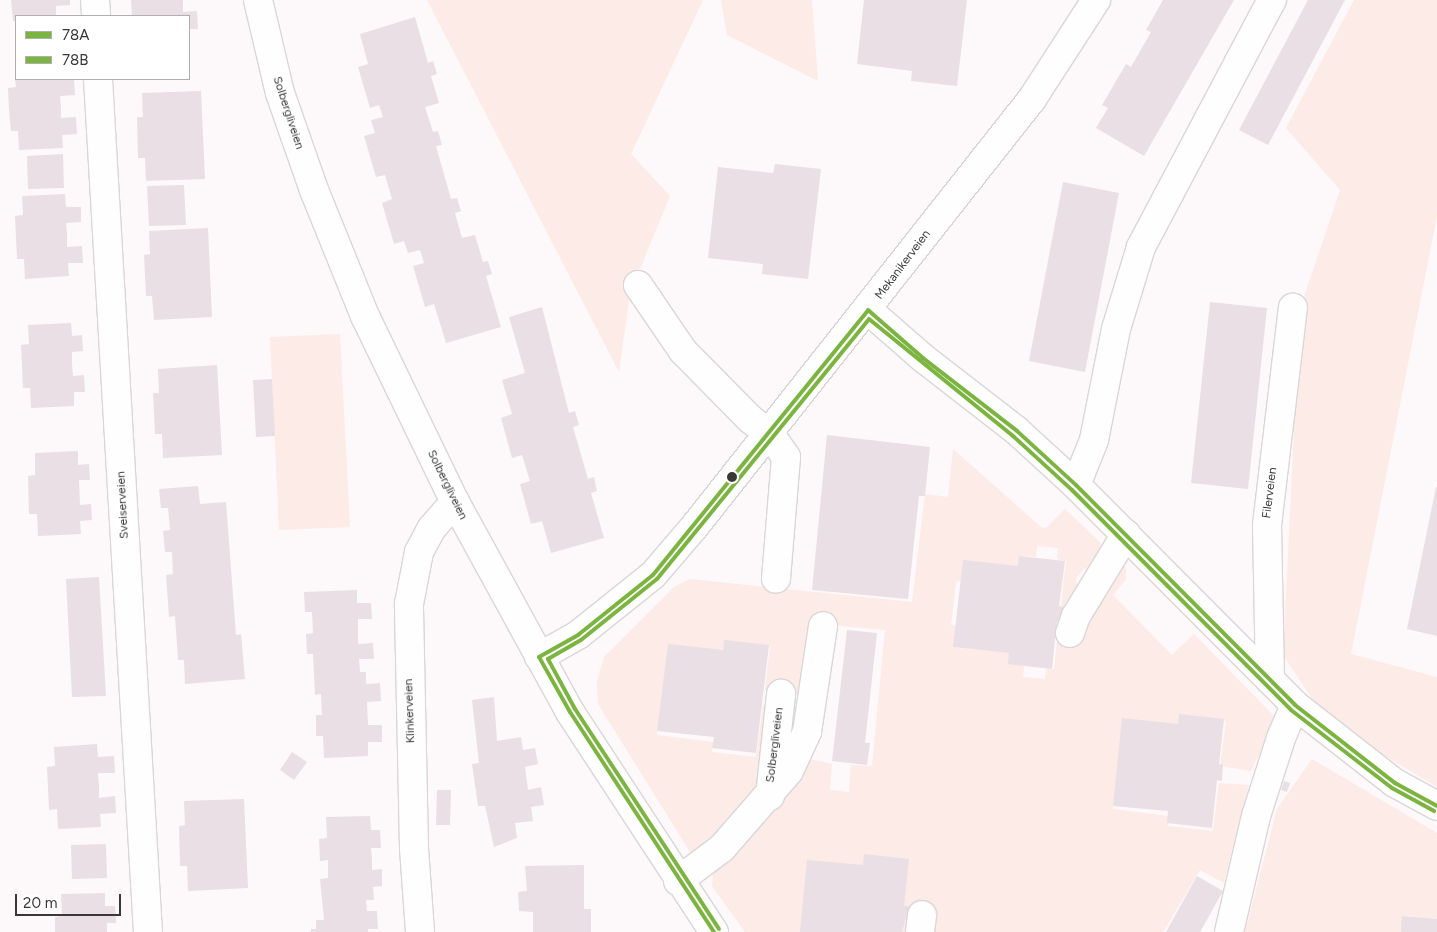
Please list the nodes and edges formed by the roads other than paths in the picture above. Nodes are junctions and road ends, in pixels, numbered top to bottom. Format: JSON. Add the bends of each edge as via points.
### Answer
{"nodes":[{"id":1,"x":95,"y":0,"type":"edge"},
{"id":2,"x":258,"y":0,"type":"edge"},
{"id":3,"x":1096,"y":0,"type":"edge"},
{"id":4,"x":1272,"y":0,"type":"edge"},
{"id":5,"x":96,"y":15,"type":"edge"},
{"id":6,"x":98,"y":80,"type":"edge"},
{"id":7,"x":638,"y":285,"type":"dead end"},
{"id":8,"x":1292,"y":308,"type":"dead end"},
{"id":9,"x":868,"y":310,"type":"junction"},
{"id":10,"x":770,"y":434,"type":"junction"},
{"id":11,"x":1076,"y":485,"type":"junction"},
{"id":12,"x":455,"y":502,"type":"junction"},
{"id":13,"x":1126,"y":534,"type":"junction"},
{"id":14,"x":776,"y":579,"type":"dead end"},
{"id":15,"x":823,"y":626,"type":"dead end"},
{"id":16,"x":1070,"y":633,"type":"dead end"},
{"id":17,"x":539,"y":657,"type":"junction"},
{"id":18,"x":1270,"y":680,"type":"junction"},
{"id":19,"x":781,"y":694,"type":"dead end"},
{"id":20,"x":1295,"y":705,"type":"junction"},
{"id":21,"x":770,"y":796,"type":"junction"},
{"id":22,"x":1437,"y":806,"type":"edge"},
{"id":23,"x":678,"y":881,"type":"junction"},
{"id":24,"x":148,"y":932,"type":"edge"},
{"id":25,"x":420,"y":932,"type":"edge"},
{"id":26,"x":714,"y":932,"type":"edge"},
{"id":27,"x":1229,"y":932,"type":"edge"}],
"edges":[{"from":1,"to":5,"type":"street"},
{"from":2,"to":12,"type":"street","name":"Solbergliveien","via":[[280,93],[314,190],[365,316]]},
{"from":3,"to":9,"type":"street","name":"Mekanikerveien","via":[[1032,99]]},
{"from":4,"to":11,"type":"street","via":[[1141,247],[1116,329],[1094,440]]},
{"from":6,"to":24,"type":"street","name":"Sveiserveien"},
{"from":7,"to":10,"type":"street","via":[[684,351],[750,419]]},
{"from":8,"to":18,"type":"street","name":"Filerveien","via":[[1267,525]]},
{"from":9,"to":10,"type":"street","name":"Mekanikerveien"},
{"from":9,"to":11,"type":"street","via":[[923,358],[1017,431]]},
{"from":10,"to":14,"type":"street","via":[[788,463]]},
{"from":10,"to":17,"type":"street","name":"Mekanikerveien","via":[[653,575],[578,635]]},
{"from":11,"to":13,"type":"street"},
{"from":12,"to":17,"type":"street","name":"Solbergliveien"},
{"from":12,"to":25,"type":"street","name":"Klinkerveien","via":[[432,528],[419,552],[409,604],[412,789]]},
{"from":13,"to":16,"type":"street","via":[[1076,616]]},
{"from":13,"to":18,"type":"street"},
{"from":15,"to":21,"type":"street","via":[[807,732],[789,771]]},
{"from":17,"to":23,"type":"street","name":"Solbergliveien","via":[[570,712]]},
{"from":18,"to":20,"type":"street"},
{"from":19,"to":21,"type":"street","name":"Solbergliveien"},
{"from":20,"to":22,"type":"street","via":[[1395,784]]},
{"from":20,"to":27,"type":"street","via":[[1280,738],[1256,816]]},
{"from":21,"to":23,"type":"street","via":[[722,848]]},
{"from":23,"to":26,"type":"street","name":"Solbergliveien"}]}
